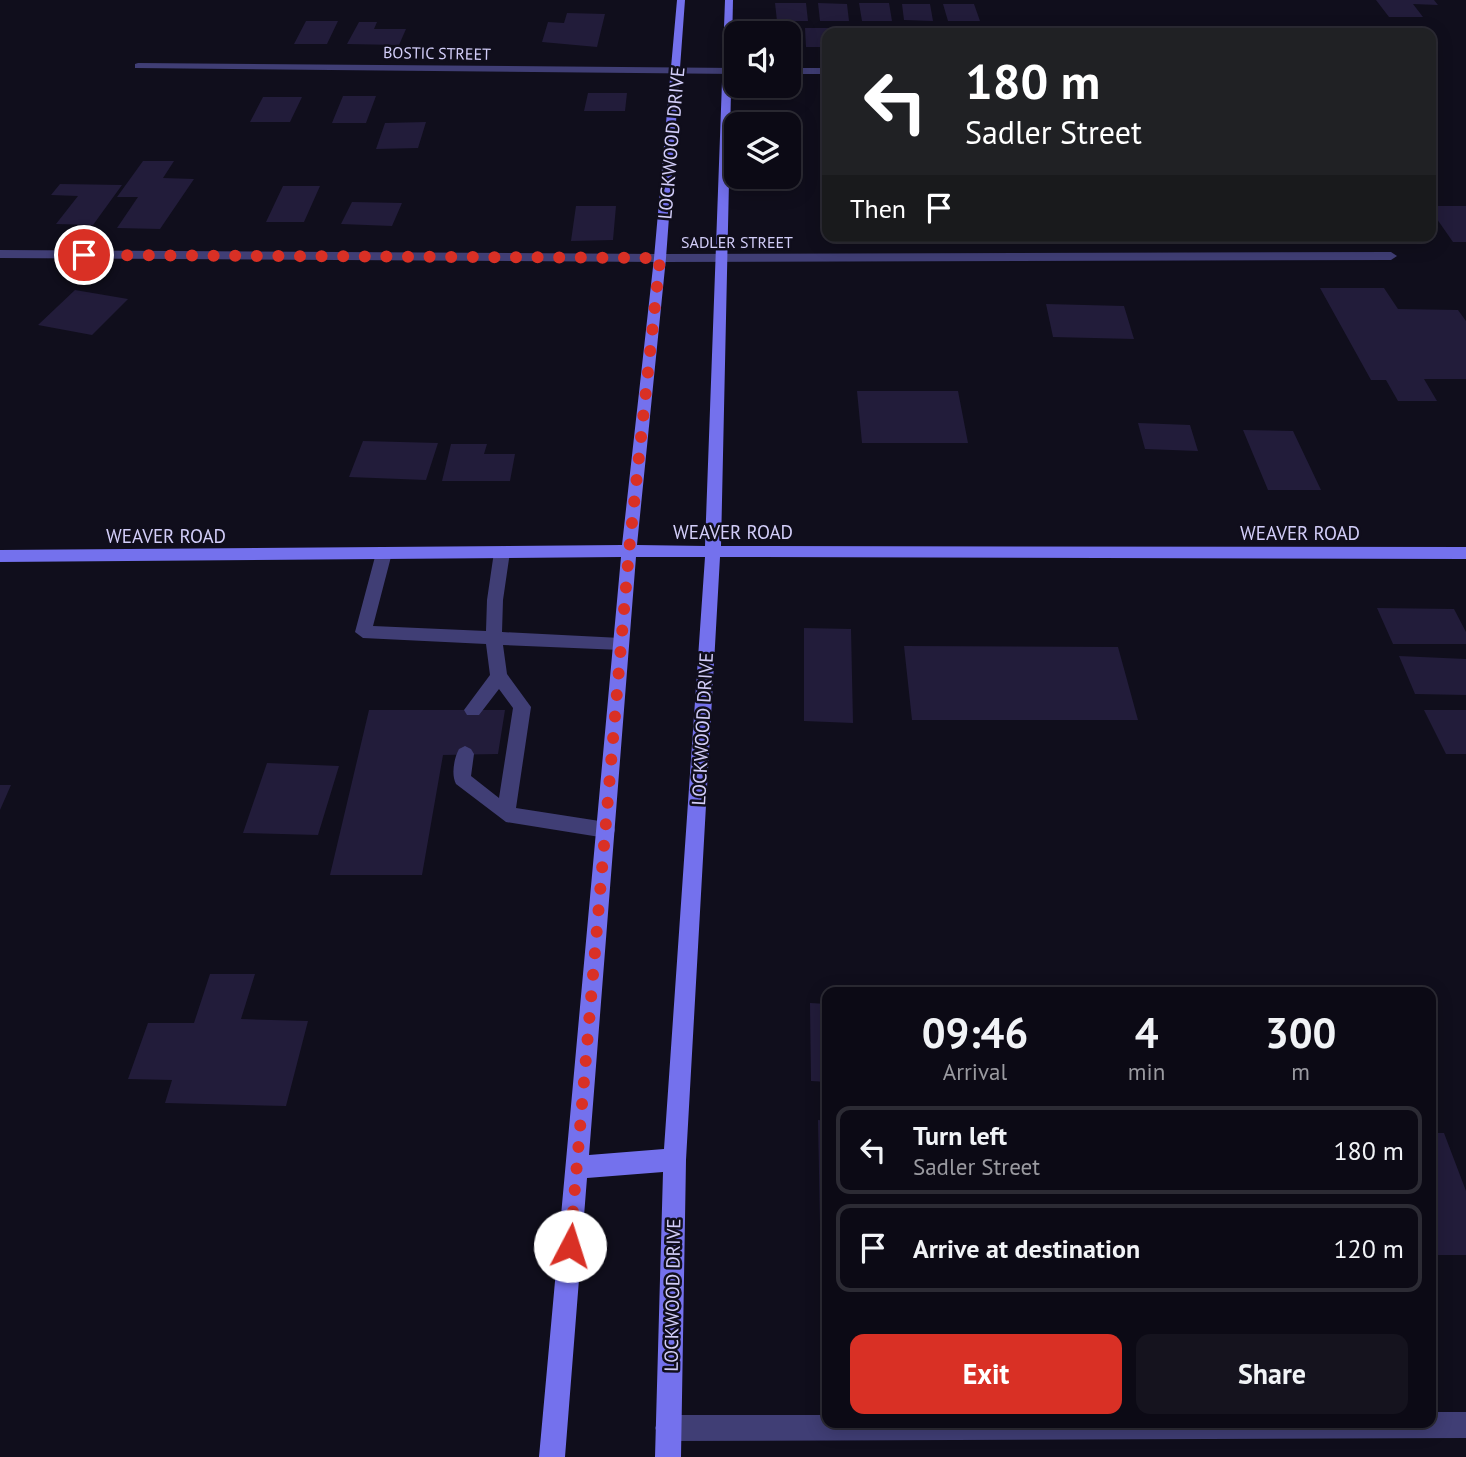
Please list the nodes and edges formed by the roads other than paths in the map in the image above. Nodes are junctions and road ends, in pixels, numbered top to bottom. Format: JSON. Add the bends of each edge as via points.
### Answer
{"nodes":[{"id":1,"x":681,"y":0,"type":"edge"},
{"id":2,"x":729,"y":0,"type":"edge"},
{"id":3,"x":730,"y":21,"type":"edge"},
{"id":4,"x":138,"y":66,"type":"dead end"},
{"id":5,"x":677,"y":71,"type":"junction"},
{"id":6,"x":724,"y":71,"type":"edge"},
{"id":7,"x":801,"y":71,"type":"edge"},
{"id":8,"x":822,"y":71,"type":"edge"},
{"id":9,"x":732,"y":98,"type":"edge"},
{"id":10,"x":0,"y":254,"type":"edge"},
{"id":11,"x":1391,"y":256,"type":"dead end"},
{"id":12,"x":660,"y":258,"type":"junction"},
{"id":13,"x":723,"y":258,"type":"junction"},
{"id":14,"x":629,"y":551,"type":"junction"},
{"id":15,"x":713,"y":551,"type":"junction"},
{"id":16,"x":502,"y":552,"type":"junction"},
{"id":17,"x":384,"y":553,"type":"junction"},
{"id":18,"x":1466,"y":553,"type":"edge"},
{"id":19,"x":0,"y":556,"type":"edge"},
{"id":20,"x":491,"y":639,"type":"junction"},
{"id":21,"x":621,"y":644,"type":"junction"},
{"id":22,"x":499,"y":676,"type":"junction"},
{"id":23,"x":473,"y":710,"type":"dead end"},
{"id":24,"x":465,"y":754,"type":"dead end"},
{"id":25,"x":506,"y":814,"type":"junction"},
{"id":26,"x":606,"y":830,"type":"junction"},
{"id":27,"x":675,"y":1160,"type":"junction"},
{"id":28,"x":577,"y":1167,"type":"junction"},
{"id":29,"x":1436,"y":1425,"type":"edge"},
{"id":30,"x":1466,"y":1425,"type":"edge"},
{"id":31,"x":822,"y":1427,"type":"edge"},
{"id":32,"x":668,"y":1428,"type":"junction"},
{"id":33,"x":552,"y":1457,"type":"edge"},
{"id":34,"x":668,"y":1457,"type":"edge"}],
"edges":[{"from":1,"to":5,"type":"main road","name":"LOCKWOOD DRIVE"},
{"from":2,"to":3,"type":"main road","name":"LOCKWOOD DRIVE"},
{"from":4,"to":5,"type":"street","name":"BOSTIC STREET"},
{"from":5,"to":6,"type":"street","name":"BOSTIC STREET"},
{"from":5,"to":12,"type":"main road","name":"LOCKWOOD DRIVE"},
{"from":7,"to":8,"type":"street"},
{"from":9,"to":13,"type":"main road","name":"LOCKWOOD DRIVE"},
{"from":10,"to":12,"type":"street","name":"SADLER STREET"},
{"from":11,"to":13,"type":"street","name":"SADLER STREET"},
{"from":12,"to":13,"type":"street","name":"SADLER STREET"},
{"from":12,"to":14,"type":"main road","name":"LOCKWOOD DRIVE"},
{"from":13,"to":15,"type":"main road","name":"LOCKWOOD DRIVE"},
{"from":14,"to":15,"type":"main road","name":"WEAVER ROAD"},
{"from":14,"to":16,"type":"main road","name":"WEAVER ROAD"},
{"from":14,"to":21,"type":"main road","name":"LOCKWOOD DRIVE"},
{"from":15,"to":18,"type":"main road","name":"WEAVER ROAD"},
{"from":15,"to":27,"type":"main road","name":"LOCKWOOD DRIVE"},
{"from":16,"to":17,"type":"main road","name":"WEAVER ROAD"},
{"from":16,"to":20,"type":"street"},
{"from":17,"to":19,"type":"main road","name":"WEAVER ROAD"},
{"from":17,"to":20,"type":"street","via":[[363,632]]},
{"from":20,"to":21,"type":"street"},
{"from":20,"to":22,"type":"street"},
{"from":21,"to":26,"type":"main road","name":"LOCKWOOD DRIVE"},
{"from":22,"to":23,"type":"street"},
{"from":22,"to":25,"type":"street","via":[[522,707]]},
{"from":24,"to":25,"type":"street","via":[[462,779]]},
{"from":25,"to":26,"type":"street"},
{"from":26,"to":28,"type":"main road","name":"LOCKWOOD DRIVE"},
{"from":27,"to":28,"type":"main road"},
{"from":27,"to":32,"type":"main road","name":"LOCKWOOD DRIVE"},
{"from":28,"to":33,"type":"main road","name":"LOCKWOOD DRIVE"},
{"from":29,"to":30,"type":"street"},
{"from":31,"to":32,"type":"street"},
{"from":32,"to":34,"type":"main road","name":"LOCKWOOD DRIVE"}]}
